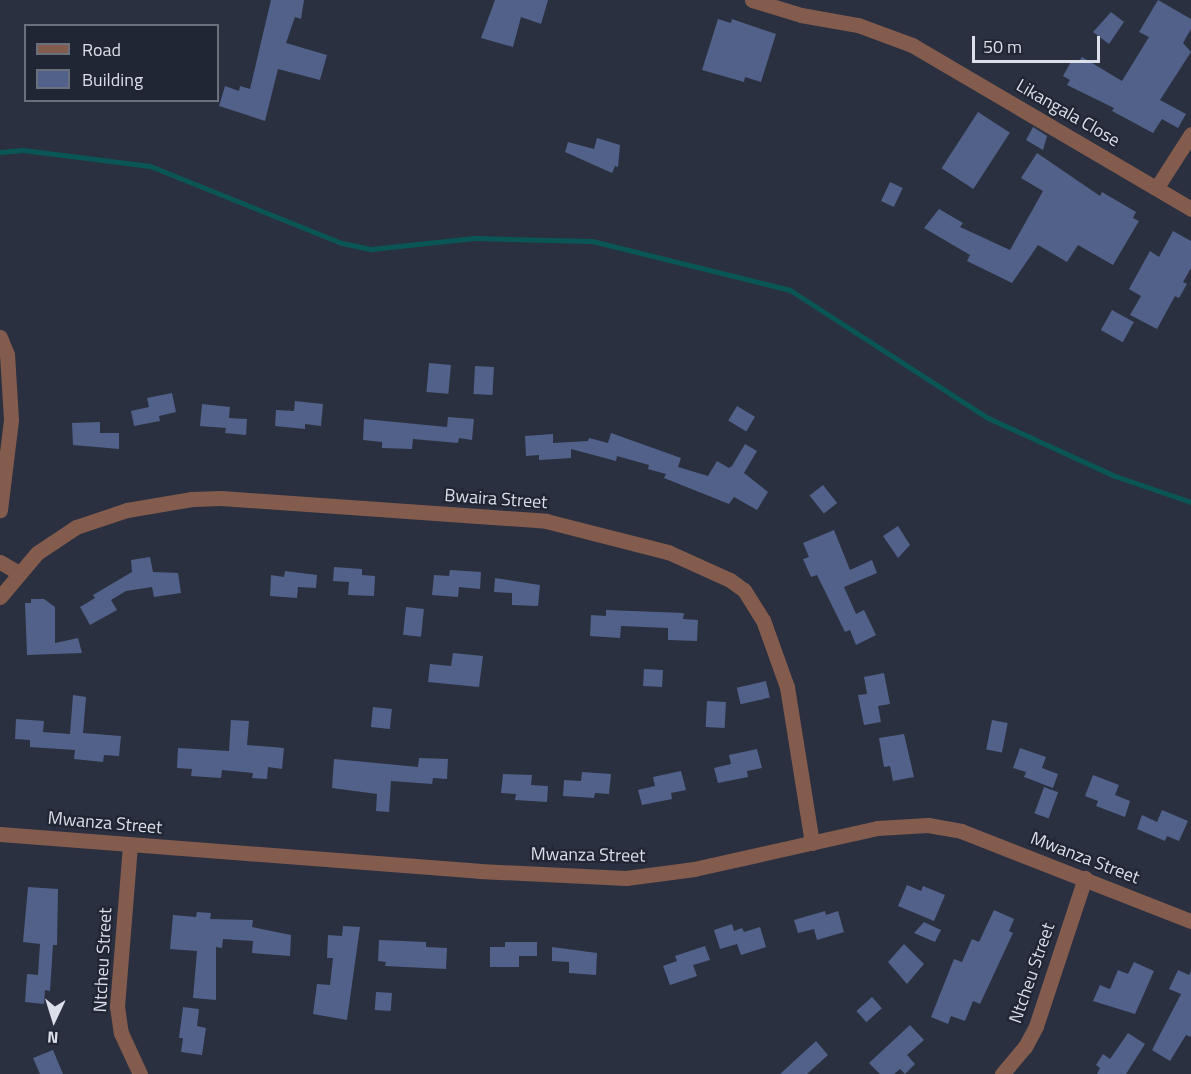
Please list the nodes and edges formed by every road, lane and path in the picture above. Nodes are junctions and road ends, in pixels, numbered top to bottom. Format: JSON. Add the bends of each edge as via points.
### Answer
{"nodes":[{"id":1,"x":752,"y":0,"type":"edge"},
{"id":2,"x":1191,"y":134,"type":"edge"},
{"id":3,"x":1157,"y":188,"type":"junction"},
{"id":4,"x":1191,"y":209,"type":"edge"},
{"id":5,"x":0,"y":336,"type":"edge"},
{"id":6,"x":3,"y":475,"type":"edge"},
{"id":7,"x":0,"y":510,"type":"edge"},
{"id":8,"x":0,"y":562,"type":"edge"},
{"id":9,"x":17,"y":572,"type":"junction"},
{"id":10,"x":0,"y":597,"type":"edge"},
{"id":11,"x":0,"y":834,"type":"edge"},
{"id":12,"x":812,"y":843,"type":"junction"},
{"id":13,"x":130,"y":845,"type":"junction"},
{"id":14,"x":1085,"y":878,"type":"junction"},
{"id":15,"x":1191,"y":921,"type":"edge"},
{"id":16,"x":140,"y":1074,"type":"edge"},
{"id":17,"x":1002,"y":1074,"type":"edge"}],
"edges":[{"from":1,"to":3,"type":"street","name":"Likangala Close","via":[[801,15],[858,25],[912,45]]},
{"from":2,"to":3,"type":"street"},
{"from":3,"to":4,"type":"street","name":"Likangala Close"},
{"from":5,"to":6,"type":"street","via":[[10,380]]},
{"from":6,"to":7,"type":"street"},
{"from":8,"to":9,"type":"street"},
{"from":9,"to":10,"type":"street","name":"Bwaira Street"},
{"from":9,"to":12,"type":"street","name":"Bwaira Street","via":[[56,538],[98,518],[160,503],[221,498],[546,520],[668,552],[744,590],[763,620],[787,687]]},
{"from":11,"to":13,"type":"street","name":"Mwanza Street"},
{"from":12,"to":13,"type":"street","name":"Mwanza Street","via":[[694,870],[626,878],[479,872]]},
{"from":12,"to":14,"type":"street","name":"Mwanza Street","via":[[898,825],[945,827]]},
{"from":13,"to":16,"type":"street","name":"Ntcheu Street","via":[[117,1006],[121,1033]]},
{"from":14,"to":15,"type":"street","name":"Mwanza Street"},
{"from":14,"to":17,"type":"street","name":"Ntcheu Street","via":[[1036,1026],[1025,1047]]}]}
